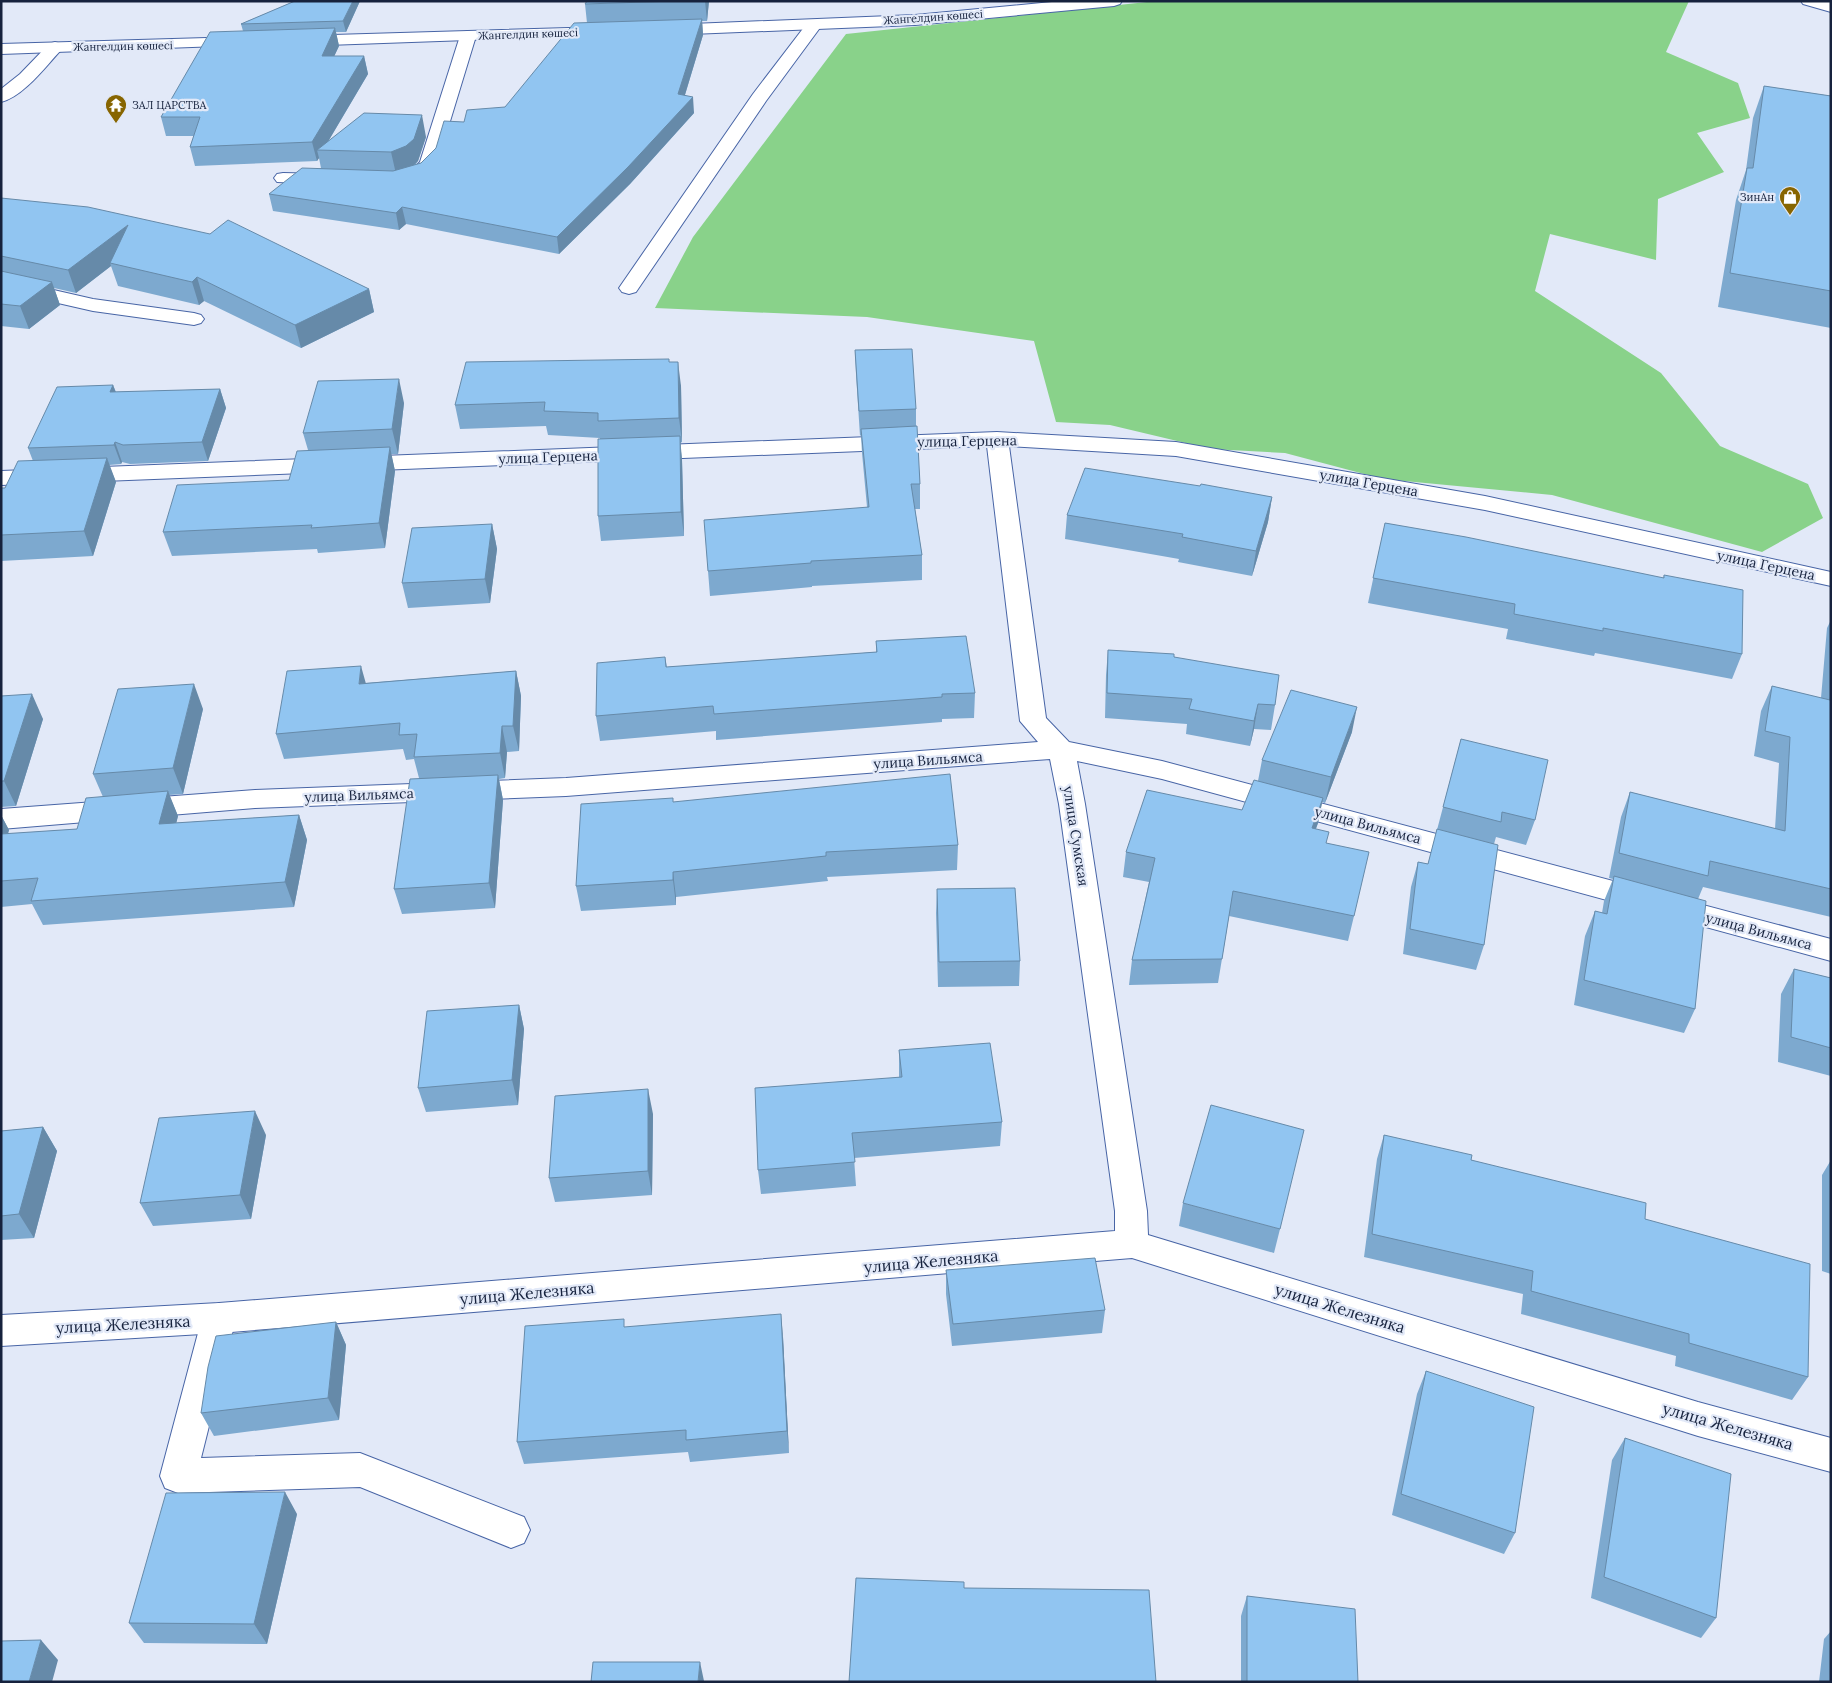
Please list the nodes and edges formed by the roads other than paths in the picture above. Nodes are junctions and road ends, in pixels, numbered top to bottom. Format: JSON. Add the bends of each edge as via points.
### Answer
{"nodes":[{"id":1,"x":1114,"y":1,"type":"edge"},
{"id":2,"x":1809,"y":1,"type":"edge"},
{"id":3,"x":1831,"y":7,"type":"edge"},
{"id":4,"x":814,"y":25,"type":"junction"},
{"id":5,"x":649,"y":30,"type":"edge"},
{"id":6,"x":620,"y":31,"type":"edge"},
{"id":7,"x":468,"y":36,"type":"junction"},
{"id":8,"x":281,"y":41,"type":"edge"},
{"id":9,"x":252,"y":42,"type":"edge"},
{"id":10,"x":55,"y":48,"type":"junction"},
{"id":11,"x":1,"y":49,"type":"edge"},
{"id":12,"x":1,"y":98,"type":"edge"},
{"id":13,"x":282,"y":178,"type":"dead end"},
{"id":14,"x":340,"y":179,"type":"edge"},
{"id":15,"x":387,"y":181,"type":"edge"},
{"id":16,"x":1,"y":284,"type":"edge"},
{"id":17,"x":629,"y":288,"type":"dead end"},
{"id":18,"x":194,"y":319,"type":"dead end"},
{"id":19,"x":997,"y":439,"type":"junction"},
{"id":20,"x":1,"y":478,"type":"edge"},
{"id":21,"x":1831,"y":579,"type":"edge"},
{"id":22,"x":1061,"y":749,"type":"junction"},
{"id":23,"x":1,"y":819,"type":"edge"},
{"id":24,"x":1831,"y":950,"type":"edge"},
{"id":25,"x":1132,"y":1244,"type":"junction"},
{"id":26,"x":219,"y":1318,"type":"junction"},
{"id":27,"x":1,"y":1331,"type":"edge"},
{"id":28,"x":1831,"y":1455,"type":"edge"},
{"id":29,"x":511,"y":1530,"type":"dead end"}],
"edges":[{"from":1,"to":4,"type":"street","name":"Жангелдин көшесі","via":[[915,20]]},
{"from":2,"to":3,"type":"street"},
{"from":4,"to":5,"type":"street","name":"Жангелдин көшесі"},
{"from":4,"to":17,"type":"street","via":[[759,98]]},
{"from":6,"to":7,"type":"street","name":"Жангелдин көшесі"},
{"from":7,"to":8,"type":"street","name":"Жангелдин көшесі"},
{"from":7,"to":15,"type":"street","via":[[428,164],[418,174]]},
{"from":9,"to":10,"type":"street","name":"Жангелдин көшесі"},
{"from":10,"to":11,"type":"street","name":"Жангелдин көшесі"},
{"from":10,"to":12,"type":"street"},
{"from":13,"to":14,"type":"street"},
{"from":16,"to":18,"type":"street","via":[[93,305]]},
{"from":19,"to":20,"type":"street","name":"улица Герцена"},
{"from":19,"to":21,"type":"street","name":"улица Герцена","via":[[1176,450],[1485,503]]},
{"from":19,"to":22,"type":"street","via":[[1033,720]]},
{"from":22,"to":23,"type":"street","name":"улица Вильямса","via":[[566,787],[254,799]]},
{"from":22,"to":24,"type":"street","name":"улица Вильямса","via":[[1162,770]]},
{"from":22,"to":25,"type":"street","name":"улица Сумская","via":[[1072,804],[1125,1172]]},
{"from":25,"to":26,"type":"street","name":"улица Железняка"},
{"from":25,"to":28,"type":"street","name":"улица Железняка","via":[[1698,1418]]},
{"from":26,"to":27,"type":"street","name":"улица Железняка"},
{"from":26,"to":29,"type":"street","via":[[178,1476],[360,1470]]}]}
